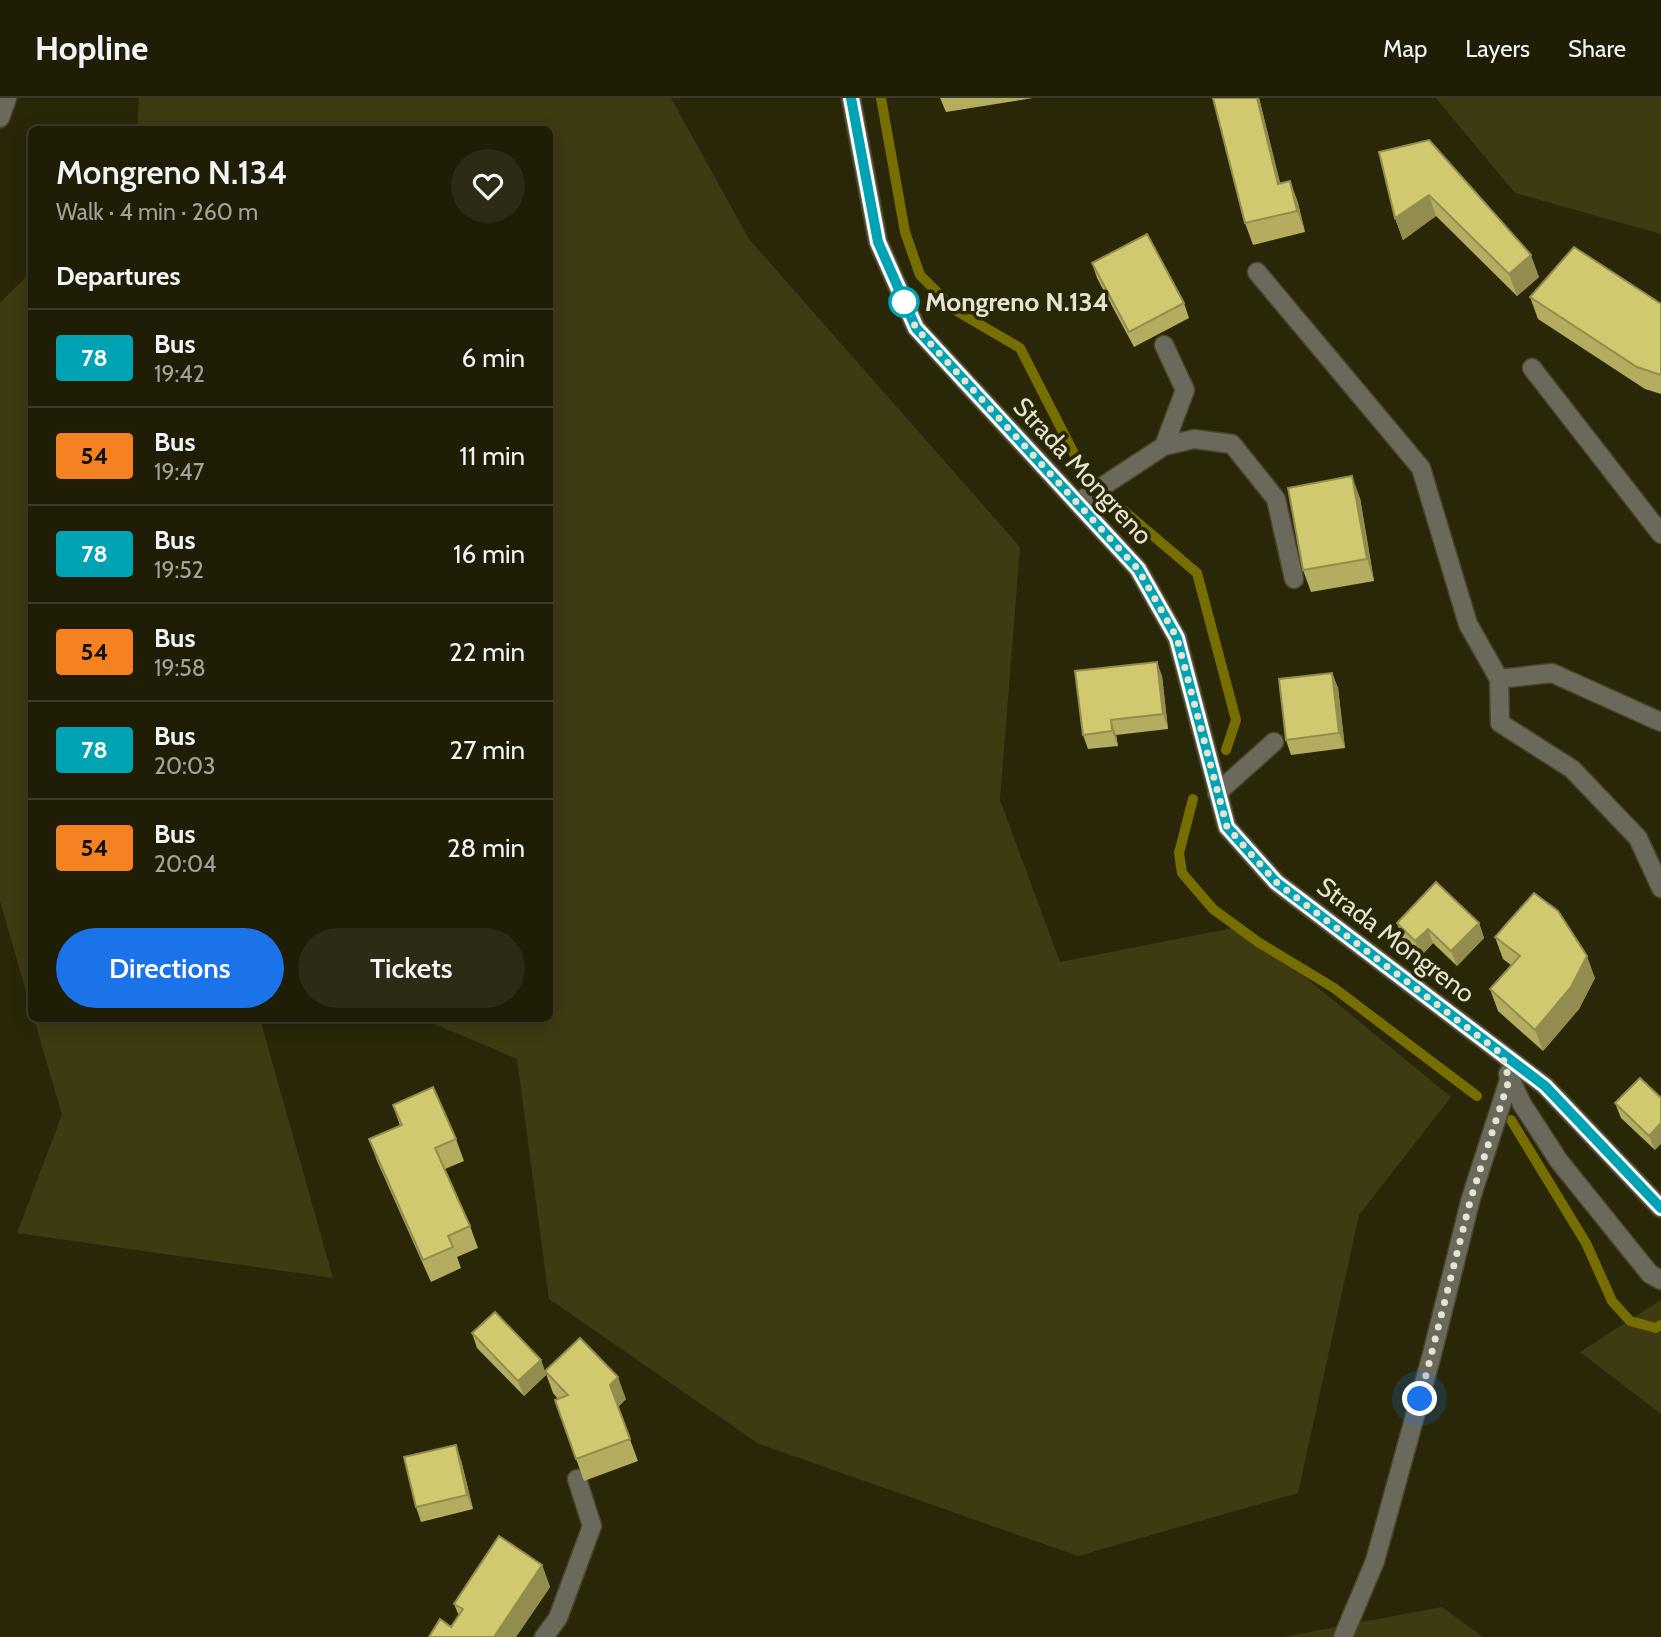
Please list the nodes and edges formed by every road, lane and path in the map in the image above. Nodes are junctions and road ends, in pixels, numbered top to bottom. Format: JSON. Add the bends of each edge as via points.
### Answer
{"nodes":[{"id":1,"x":7,"y":98,"type":"edge"},
{"id":2,"x":851,"y":98,"type":"edge"},
{"id":3,"x":0,"y":118,"type":"edge"},
{"id":4,"x":1257,"y":272,"type":"dead end"},
{"id":5,"x":1164,"y":345,"type":"dead end"},
{"id":6,"x":1532,"y":368,"type":"dead end"},
{"id":7,"x":1164,"y":446,"type":"junction"},
{"id":8,"x":1077,"y":503,"type":"junction"},
{"id":9,"x":1661,"y":534,"type":"edge"},
{"id":10,"x":1294,"y":579,"type":"dead end"},
{"id":11,"x":1499,"y":679,"type":"junction"},
{"id":12,"x":1661,"y":722,"type":"edge"},
{"id":13,"x":1274,"y":742,"type":"dead end"},
{"id":14,"x":1217,"y":793,"type":"junction"},
{"id":15,"x":1661,"y":888,"type":"edge"},
{"id":16,"x":1502,"y":1054,"type":"junction"},
{"id":17,"x":1509,"y":1080,"type":"junction"},
{"id":18,"x":1661,"y":1208,"type":"edge"},
{"id":19,"x":1661,"y":1280,"type":"edge"},
{"id":20,"x":577,"y":1479,"type":"edge"},
{"id":21,"x":544,"y":1637,"type":"edge"},
{"id":22,"x":1343,"y":1637,"type":"edge"}],
"edges":[{"from":1,"to":3,"type":"street"},
{"from":2,"to":8,"type":"street","name":"Strada Mongreno","via":[[878,242],[916,328]]},
{"from":4,"to":11,"type":"street","via":[[1421,468],[1468,624]]},
{"from":5,"to":7,"type":"street","via":[[1185,390]]},
{"from":6,"to":9,"type":"street"},
{"from":7,"to":8,"type":"street"},
{"from":7,"to":10,"type":"street","via":[[1194,439],[1232,444],[1276,499]]},
{"from":8,"to":14,"type":"street","name":"Strada Mongreno","via":[[1138,569],[1177,638]]},
{"from":11,"to":12,"type":"street","via":[[1552,673]]},
{"from":11,"to":15,"type":"street","via":[[1500,723],[1572,769],[1638,838]]},
{"from":13,"to":14,"type":"street"},
{"from":14,"to":16,"type":"street","name":"Strada Mongreno","via":[[1227,827],[1276,882]]},
{"from":16,"to":17,"type":"street"},
{"from":16,"to":18,"type":"street","name":"Strada Mongreno","via":[[1545,1086]]},
{"from":17,"to":19,"type":"street","via":[[1559,1161],[1650,1274]]},
{"from":17,"to":22,"type":"street","via":[[1471,1198],[1375,1561]]},
{"from":20,"to":21,"type":"street","via":[[592,1525],[558,1618]]}]}
